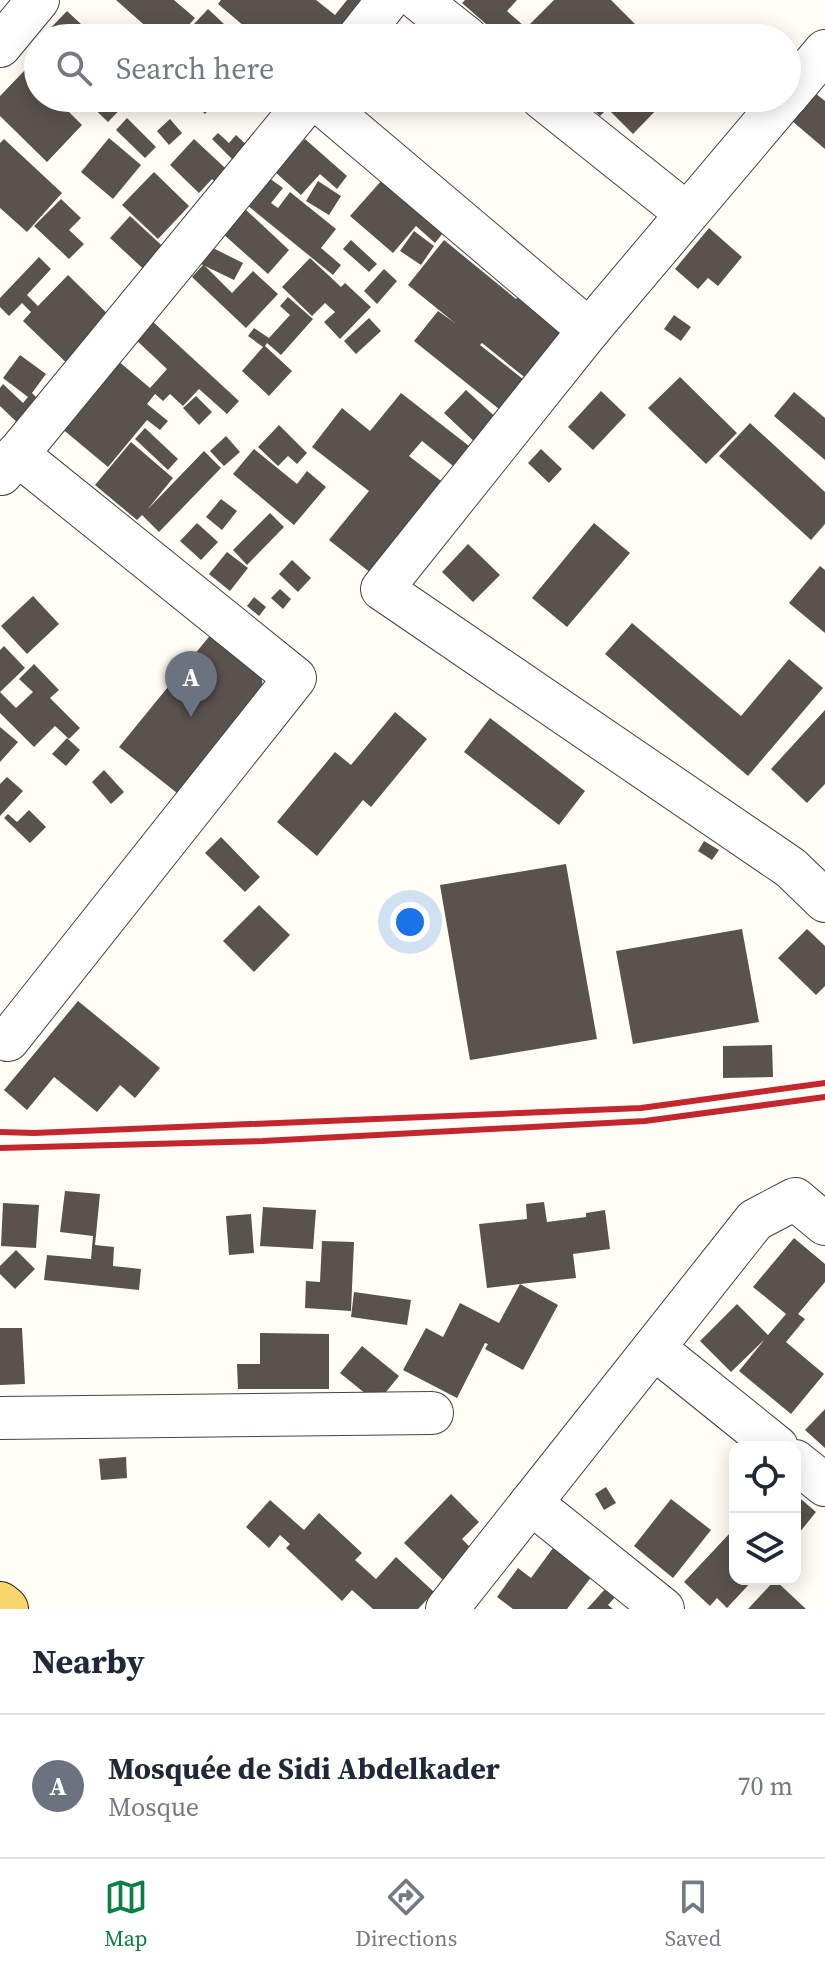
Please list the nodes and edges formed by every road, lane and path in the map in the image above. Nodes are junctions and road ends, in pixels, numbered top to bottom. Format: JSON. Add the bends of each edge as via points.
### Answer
{"nodes":[{"id":1,"x":38,"y":0,"type":"edge"},
{"id":2,"x":388,"y":0,"type":"edge"},
{"id":3,"x":419,"y":0,"type":"edge"},
{"id":4,"x":369,"y":24,"type":"edge"},
{"id":5,"x":449,"y":24,"type":"edge"},
{"id":6,"x":0,"y":46,"type":"edge"},
{"id":7,"x":825,"y":51,"type":"edge"},
{"id":8,"x":801,"y":79,"type":"edge"},
{"id":9,"x":300,"y":112,"type":"edge"},
{"id":10,"x":329,"y":112,"type":"edge"},
{"id":11,"x":560,"y":112,"type":"edge"},
{"id":12,"x":773,"y":112,"type":"edge"},
{"id":13,"x":686,"y":213,"type":"junction"},
{"id":14,"x":589,"y":330,"type":"junction"},
{"id":15,"x":9,"y":464,"type":"edge"},
{"id":16,"x":825,"y":901,"type":"edge"},
{"id":17,"x":8,"y":1040,"type":"dead end"},
{"id":18,"x":825,"y":1224,"type":"edge"},
{"id":19,"x":654,"y":1348,"type":"junction"},
{"id":20,"x":432,"y":1413,"type":"dead end"},
{"id":21,"x":0,"y":1418,"type":"edge"},
{"id":22,"x":770,"y":1441,"type":"edge"},
{"id":23,"x":801,"y":1466,"type":"edge"},
{"id":24,"x":825,"y":1485,"type":"edge"},
{"id":25,"x":531,"y":1503,"type":"junction"},
{"id":26,"x":0,"y":1604,"type":"edge"},
{"id":27,"x":6,"y":1609,"type":"edge"},
{"id":28,"x":447,"y":1609,"type":"edge"},
{"id":29,"x":663,"y":1609,"type":"edge"}],
"edges":[{"from":1,"to":6,"type":"street"},
{"from":2,"to":4,"type":"street"},
{"from":3,"to":5,"type":"street"},
{"from":7,"to":8,"type":"street"},
{"from":9,"to":15,"type":"street"},
{"from":10,"to":14,"type":"street"},
{"from":11,"to":13,"type":"street"},
{"from":12,"to":13,"type":"street"},
{"from":13,"to":14,"type":"street"},
{"from":14,"to":16,"type":"street","via":[[382,589],[791,868]]},
{"from":15,"to":17,"type":"street","via":[[295,678]]},
{"from":18,"to":19,"type":"street","via":[[795,1199],[755,1220]]},
{"from":19,"to":22,"type":"street"},
{"from":19,"to":25,"type":"street"},
{"from":20,"to":21,"type":"street"},
{"from":23,"to":24,"type":"street"},
{"from":25,"to":28,"type":"street"},
{"from":25,"to":29,"type":"street"},
{"from":26,"to":27,"type":"main road"}]}
